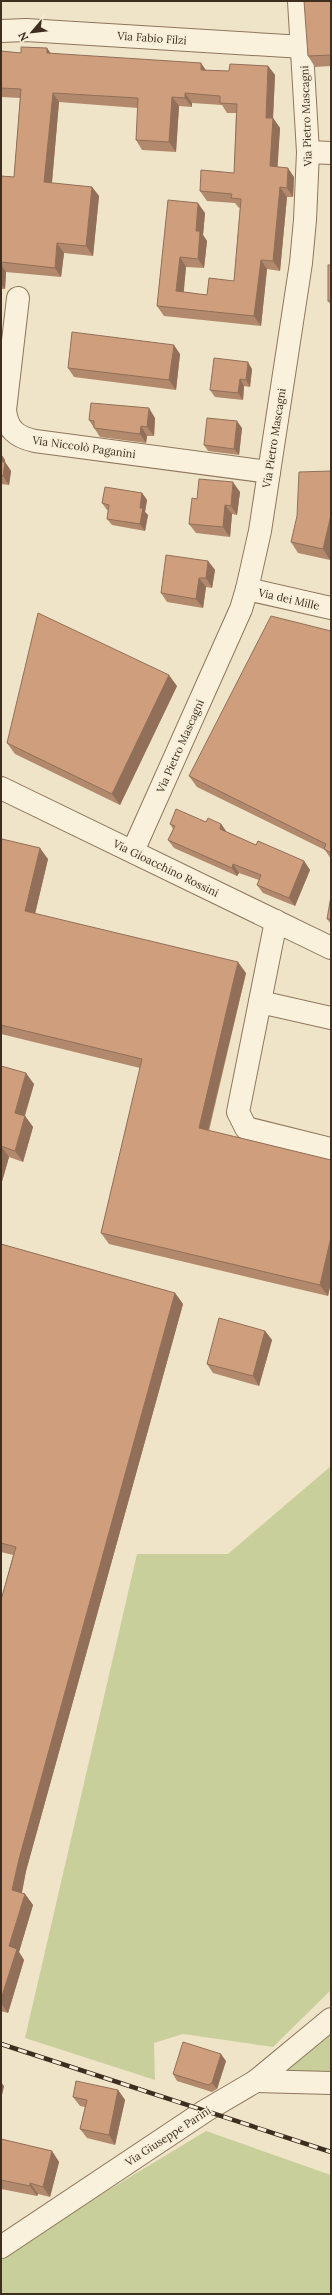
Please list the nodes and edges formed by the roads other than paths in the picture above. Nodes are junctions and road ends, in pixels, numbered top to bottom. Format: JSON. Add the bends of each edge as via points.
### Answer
{"nodes":[{"id":1,"x":299,"y":1,"type":"edge"},
{"id":2,"x":1,"y":31,"type":"edge"},
{"id":3,"x":303,"y":47,"type":"junction"},
{"id":4,"x":308,"y":152,"type":"junction"},
{"id":5,"x":331,"y":153,"type":"edge"},
{"id":6,"x":18,"y":298,"type":"dead end"},
{"id":7,"x":269,"y":472,"type":"junction"},
{"id":8,"x":247,"y":590,"type":"junction"},
{"id":9,"x":331,"y":608,"type":"edge"},
{"id":10,"x":1,"y":788,"type":"edge"},
{"id":11,"x":132,"y":851,"type":"junction"},
{"id":12,"x":276,"y":921,"type":"junction"},
{"id":13,"x":331,"y":948,"type":"edge"},
{"id":14,"x":260,"y":1002,"type":"junction"},
{"id":15,"x":331,"y":1018,"type":"edge"},
{"id":16,"x":331,"y":1149,"type":"edge"},
{"id":17,"x":331,"y":2019,"type":"edge"},
{"id":18,"x":256,"y":2081,"type":"junction"},
{"id":19,"x":331,"y":2083,"type":"edge"},
{"id":20,"x":1,"y":2247,"type":"edge"}],
"edges":[{"from":1,"to":3,"type":"street","name":"Via Pietro Mascagni"},
{"from":2,"to":3,"type":"street","name":"Via Fabio Filzi","via":[[26,30]]},
{"from":3,"to":4,"type":"street","name":"Via Pietro Mascagni"},
{"from":4,"to":5,"type":"street"},
{"from":4,"to":7,"type":"street","name":"Via Pietro Mascagni","via":[[300,264]]},
{"from":6,"to":7,"type":"street","name":"Via Niccolò Paganini","via":[[5,410],[9,427],[16,435],[35,441]]},
{"from":7,"to":8,"type":"street","name":"Via Pietro Mascagni"},
{"from":8,"to":9,"type":"street","name":"Via dei Mille"},
{"from":8,"to":11,"type":"street","name":"Via Pietro Mascagni","via":[[241,610]]},
{"from":10,"to":11,"type":"street","name":"Via Gioacchino Rossini"},
{"from":11,"to":12,"type":"street","name":"Via Gioacchino Rossini"},
{"from":12,"to":13,"type":"street","name":"Via Gioacchino Rossini"},
{"from":12,"to":14,"type":"street"},
{"from":14,"to":15,"type":"street"},
{"from":14,"to":16,"type":"street","via":[[238,1112],[246,1128]]},
{"from":17,"to":18,"type":"street","name":"Via Giuseppe Parini"},
{"from":18,"to":19,"type":"street"},
{"from":18,"to":20,"type":"street","name":"Via Giuseppe Parini","via":[[205,2111]]}]}
